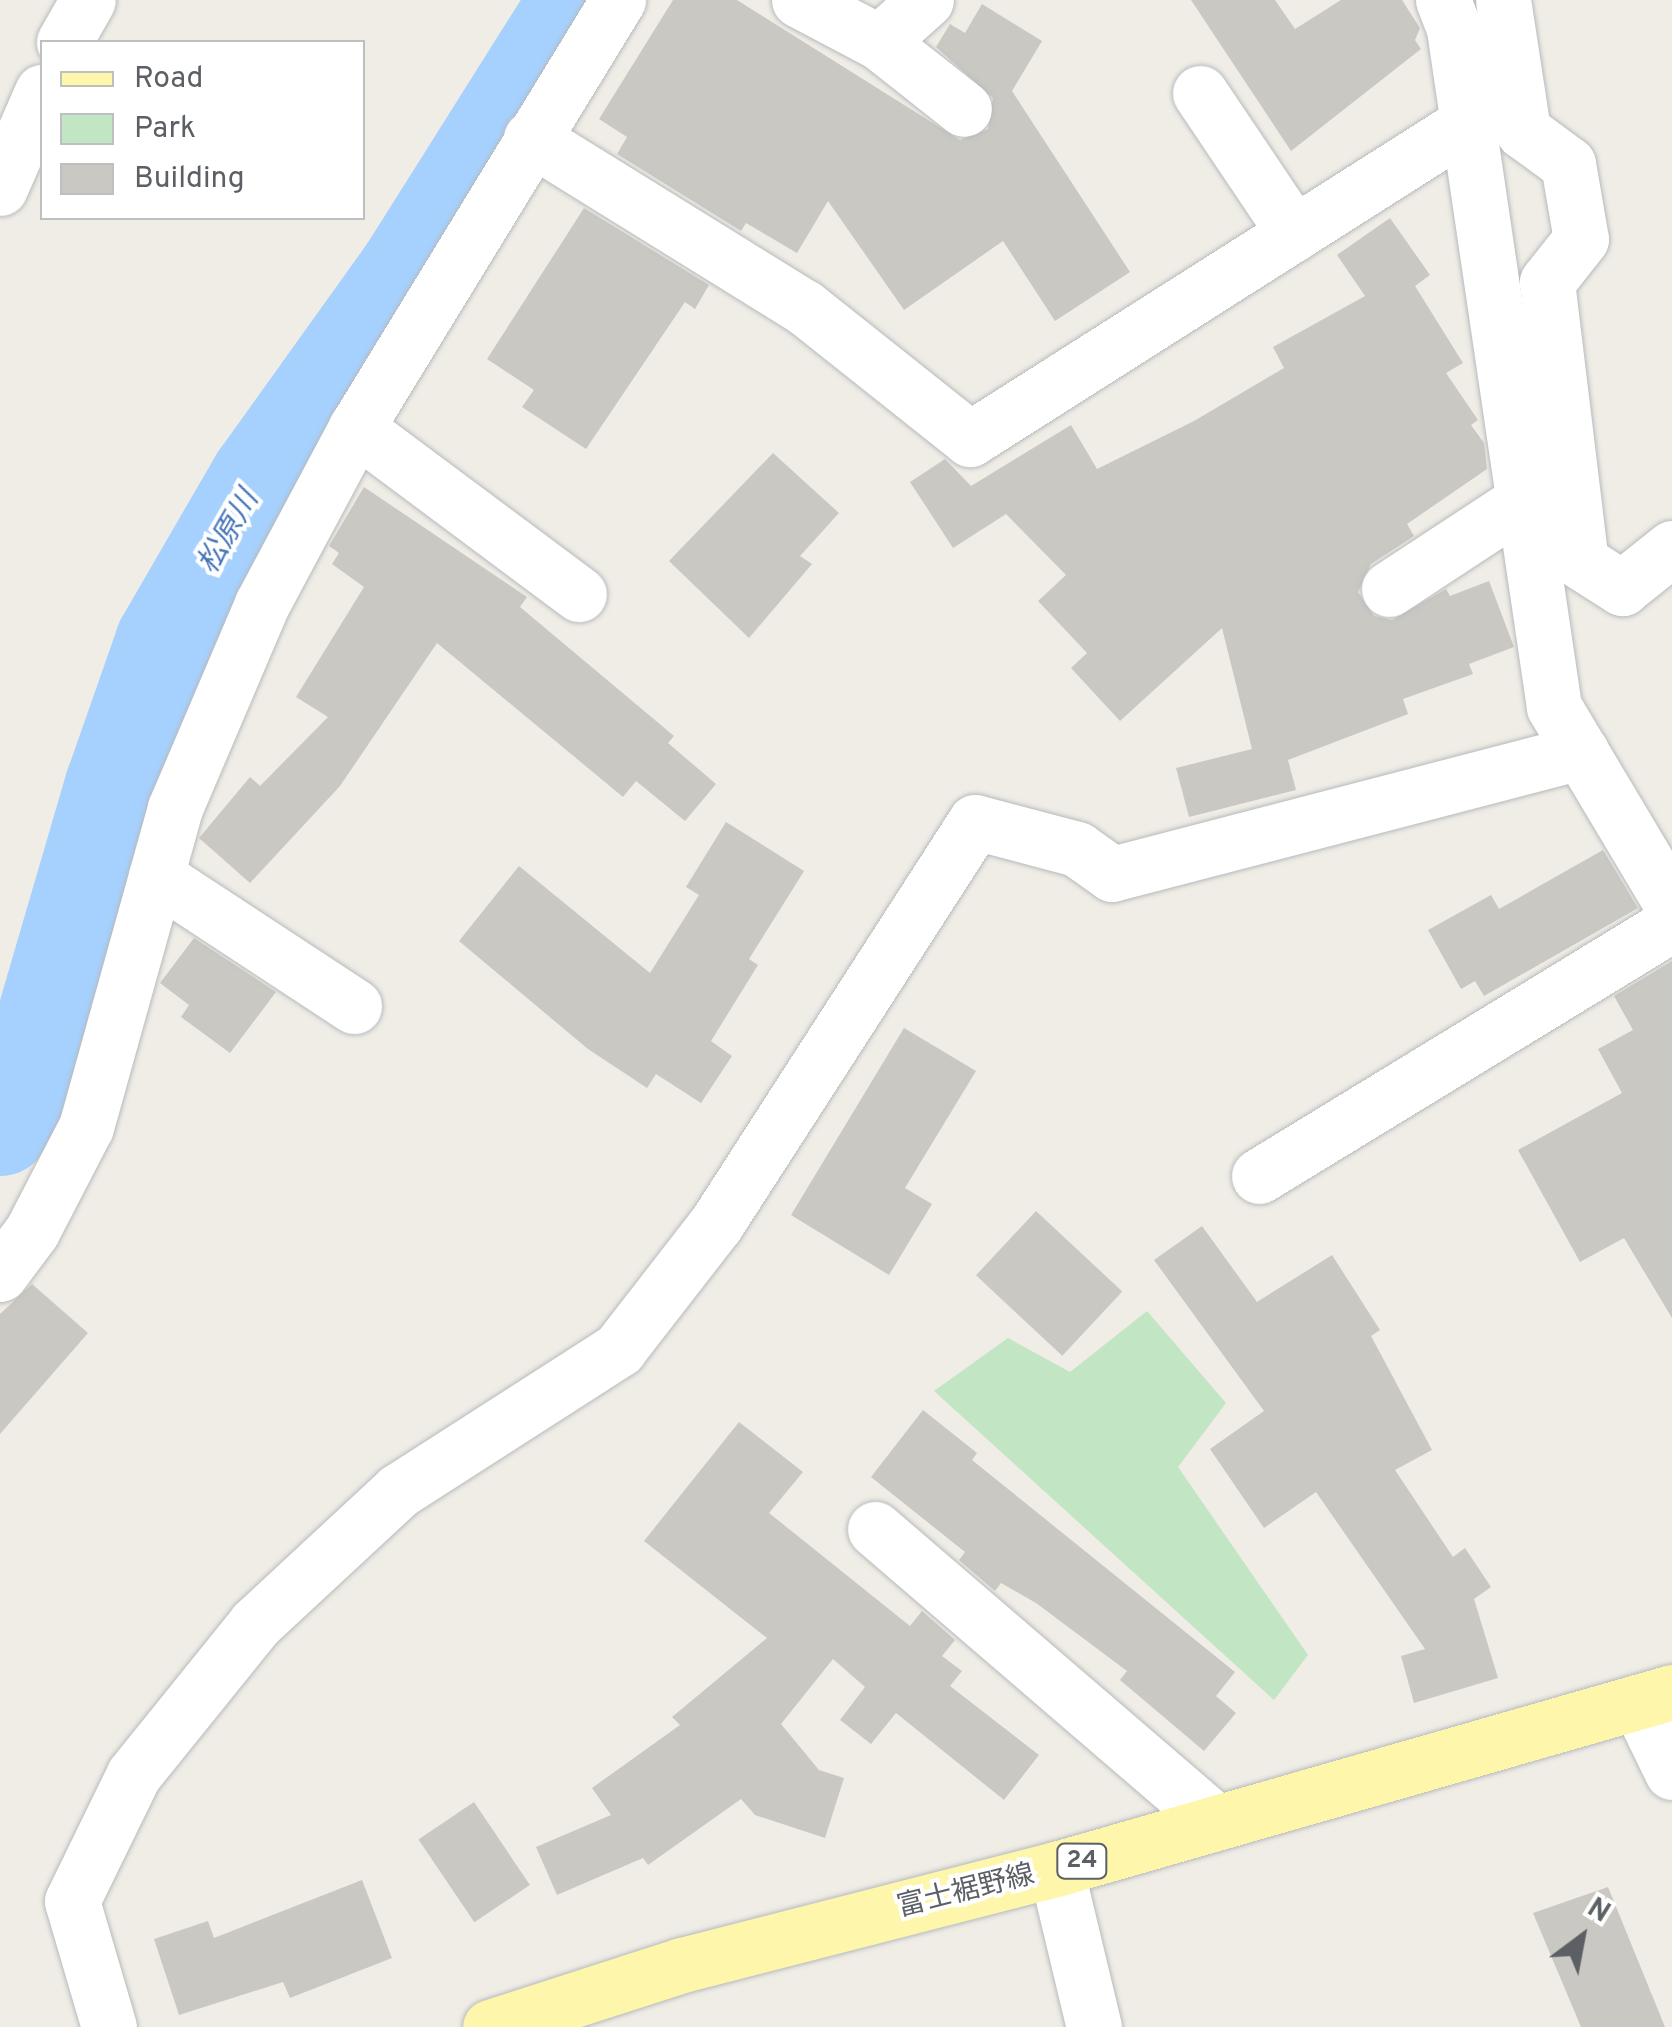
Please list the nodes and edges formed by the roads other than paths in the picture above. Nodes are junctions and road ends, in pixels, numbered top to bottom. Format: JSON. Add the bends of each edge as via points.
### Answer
{"nodes":[{"id":1,"x":88,"y":0,"type":"edge"},
{"id":2,"x":618,"y":0,"type":"edge"},
{"id":3,"x":799,"y":0,"type":"edge"},
{"id":4,"x":926,"y":0,"type":"edge"},
{"id":5,"x":1443,"y":0,"type":"edge"},
{"id":6,"x":1504,"y":0,"type":"edge"},
{"id":7,"x":65,"y":40,"type":"edge"},
{"id":8,"x":879,"y":42,"type":"junction"},
{"id":9,"x":1200,"y":94,"type":"dead end"},
{"id":10,"x":40,"y":97,"type":"edge"},
{"id":11,"x":964,"y":109,"type":"dead end"},
{"id":12,"x":1466,"y":124,"type":"junction"},
{"id":13,"x":531,"y":138,"type":"junction"},
{"id":14,"x":0,"y":188,"type":"edge"},
{"id":15,"x":1294,"y":233,"type":"junction"},
{"id":16,"x":356,"y":428,"type":"junction"},
{"id":17,"x":1523,"y":501,"type":"junction"},
{"id":18,"x":1672,"y":548,"type":"edge"},
{"id":19,"x":1389,"y":589,"type":"dead end"},
{"id":20,"x":580,"y":594,"type":"dead end"},
{"id":21,"x":1581,"y":752,"type":"junction"},
{"id":22,"x":156,"y":876,"type":"junction"},
{"id":23,"x":1672,"y":905,"type":"edge"},
{"id":24,"x":1672,"y":924,"type":"edge"},
{"id":25,"x":354,"y":1006,"type":"dead end"},
{"id":26,"x":1259,"y":1176,"type":"dead end"},
{"id":27,"x":0,"y":1274,"type":"edge"},
{"id":28,"x":875,"y":1529,"type":"dead end"},
{"id":29,"x":1655,"y":1697,"type":"edge"},
{"id":30,"x":1672,"y":1772,"type":"edge"},
{"id":31,"x":1214,"y":1821,"type":"junction"},
{"id":32,"x":1056,"y":1869,"type":"junction"},
{"id":33,"x":109,"y":2027,"type":"edge"},
{"id":34,"x":490,"y":2027,"type":"edge"},
{"id":35,"x":1094,"y":2027,"type":"edge"}],
"edges":[{"from":1,"to":7,"type":"street"},
{"from":2,"to":13,"type":"street"},
{"from":3,"to":8,"type":"street"},
{"from":4,"to":8,"type":"street"},
{"from":5,"to":12,"type":"street","via":[[1454,29]]},
{"from":6,"to":18,"type":"street","via":[[1523,131],[1568,164],[1581,239],[1547,282],[1581,562],[1622,588]]},
{"from":8,"to":11,"type":"street"},
{"from":9,"to":15,"type":"street"},
{"from":10,"to":14,"type":"street"},
{"from":12,"to":15,"type":"street"},
{"from":12,"to":17,"type":"street"},
{"from":13,"to":15,"type":"street","via":[[804,307],[970,439]]},
{"from":13,"to":16,"type":"street"},
{"from":16,"to":20,"type":"street"},
{"from":16,"to":22,"type":"street","via":[[262,604],[175,808]]},
{"from":17,"to":19,"type":"street"},
{"from":17,"to":21,"type":"street","via":[[1554,707]]},
{"from":21,"to":23,"type":"street"},
{"from":21,"to":33,"type":"street","via":[[1112,874],[1077,849],[976,822],[716,1224],[618,1349],[398,1491],[255,1624],[134,1774],[72,1901]]},
{"from":22,"to":25,"type":"street"},
{"from":22,"to":27,"type":"street","via":[[86,1128],[32,1231]]},
{"from":24,"to":26,"type":"street"},
{"from":28,"to":31,"type":"street"},
{"from":29,"to":30,"type":"street"},
{"from":29,"to":31,"type":"main road","name":"富士裾野線","number":"24"},
{"from":31,"to":32,"type":"main road","name":"富士裾野線","number":"24"},
{"from":32,"to":34,"type":"main road","name":"富士裾野線","number":"24","via":[[682,1966]]},
{"from":32,"to":35,"type":"street"}]}
